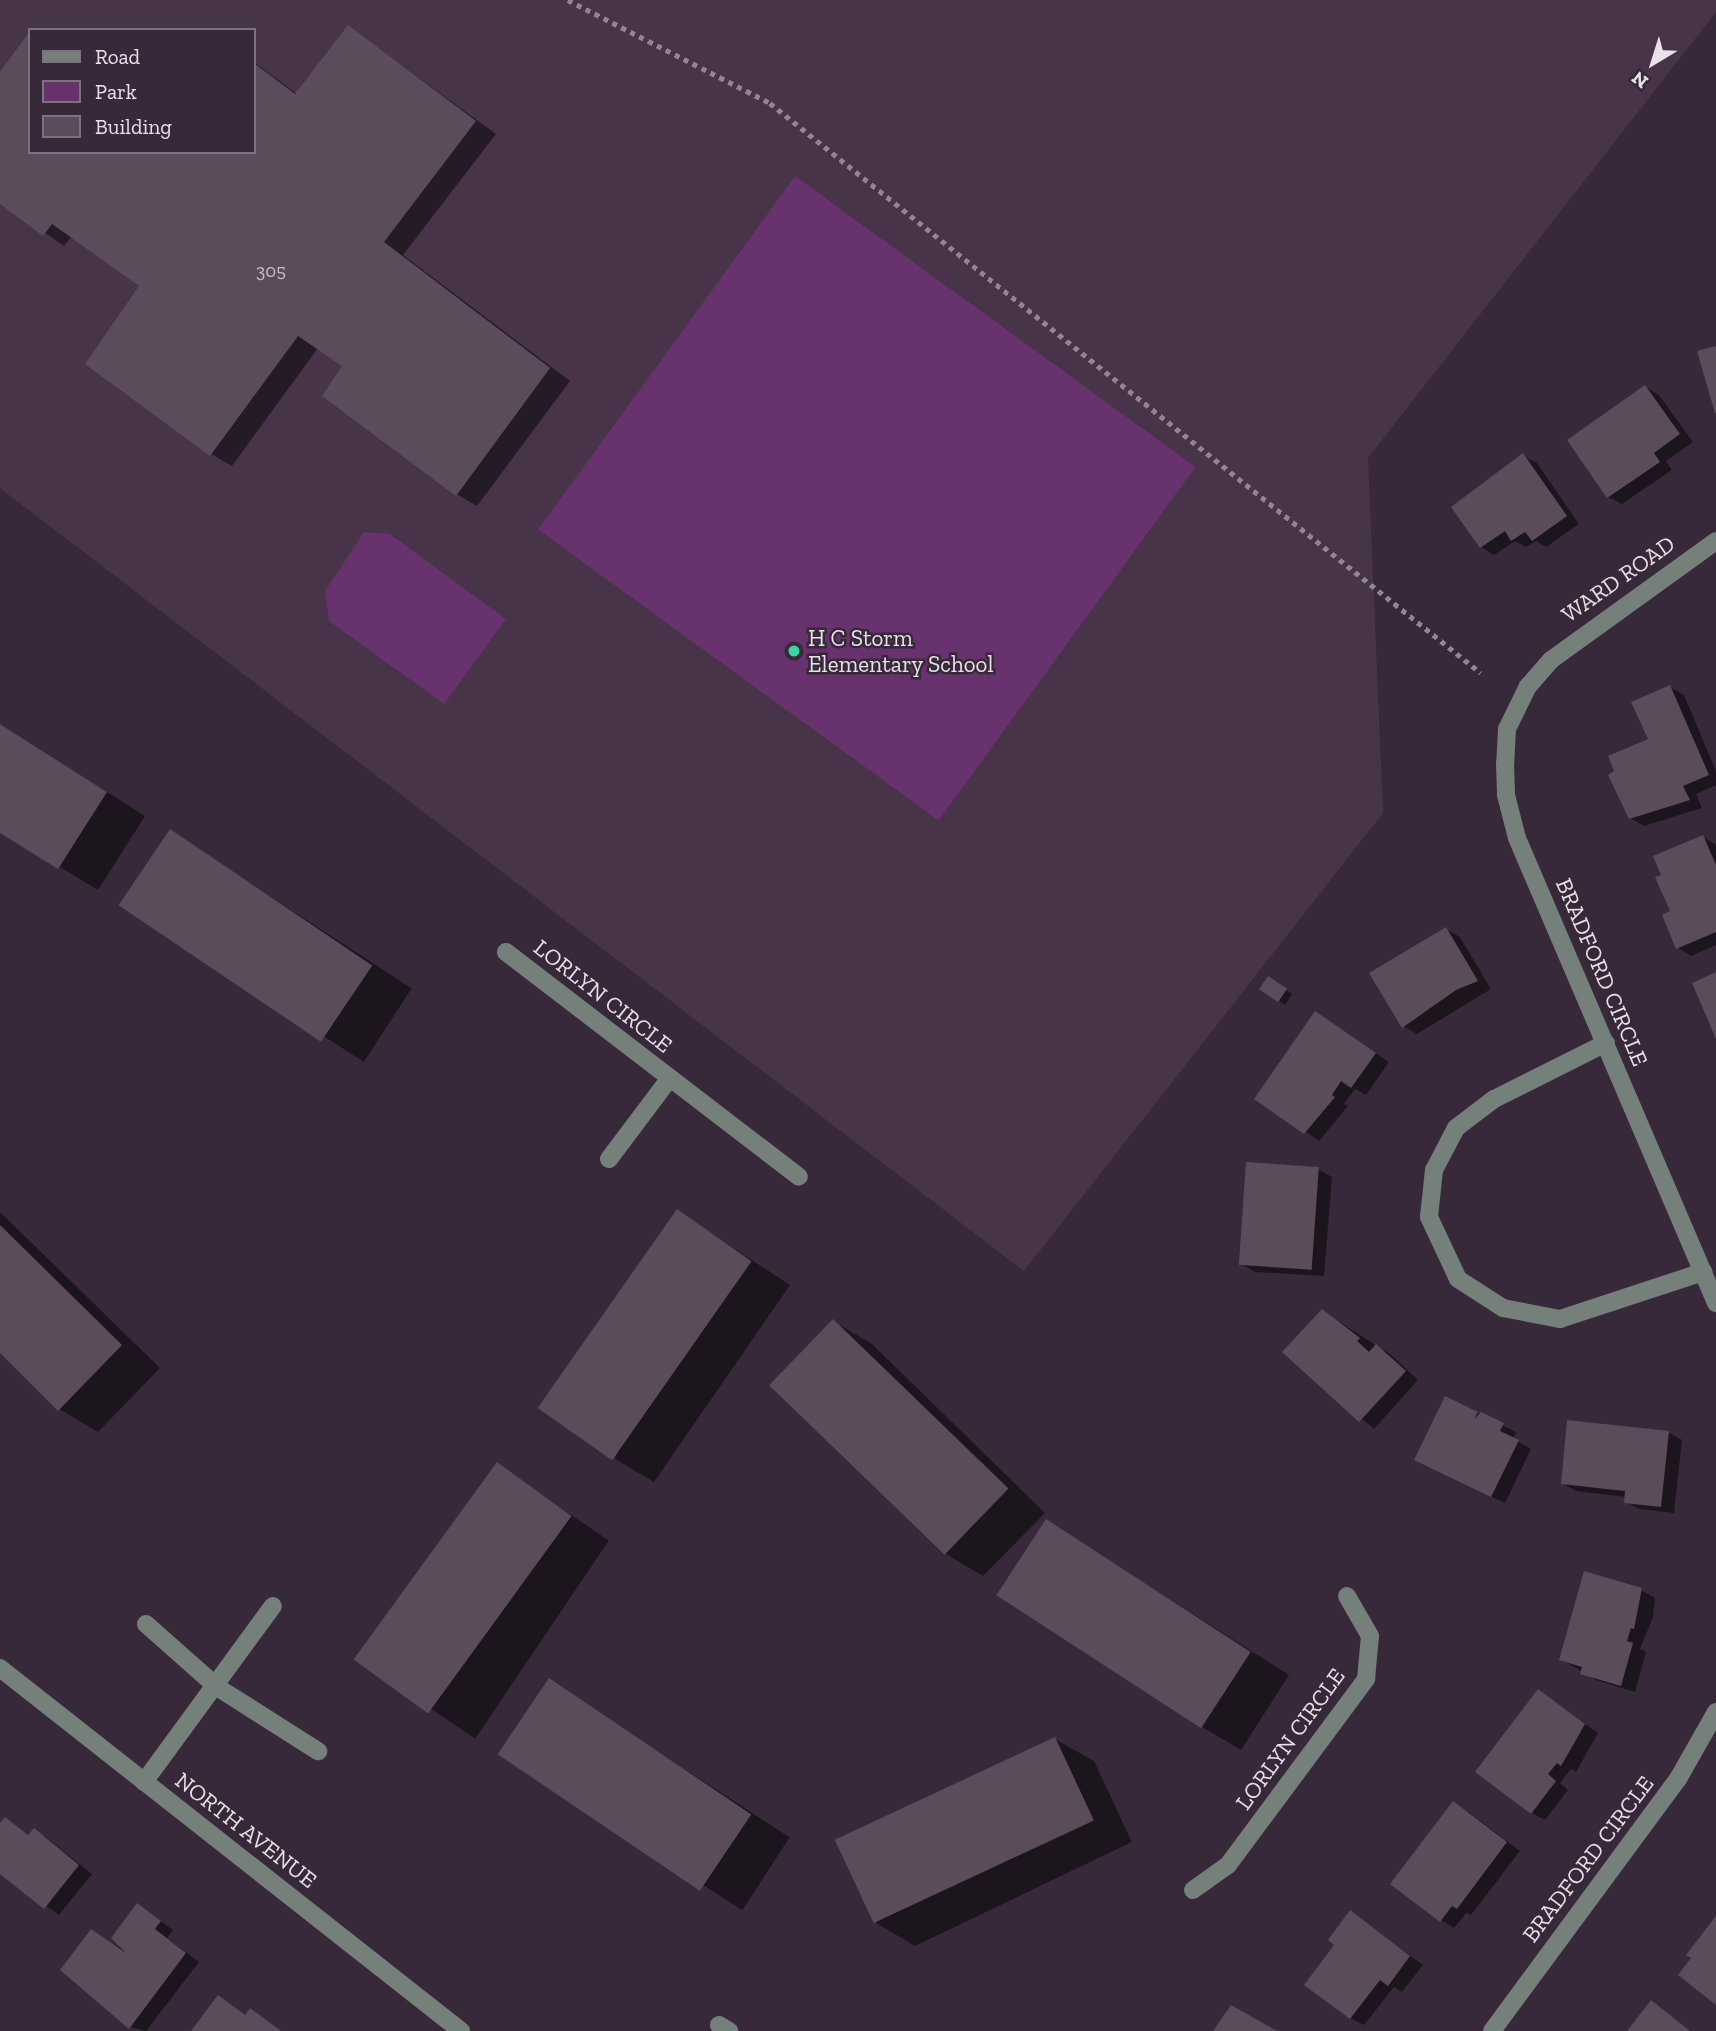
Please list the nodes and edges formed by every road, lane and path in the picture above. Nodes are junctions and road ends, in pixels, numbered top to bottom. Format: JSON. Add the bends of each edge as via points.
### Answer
{"nodes":[{"id":1,"x":568,"y":0,"type":"edge"},
{"id":2,"x":1716,"y":541,"type":"edge"},
{"id":3,"x":1551,"y":660,"type":"joint"},
{"id":4,"x":1481,"y":673,"type":"dead end"},
{"id":5,"x":506,"y":952,"type":"dead end"},
{"id":6,"x":1606,"y":1043,"type":"junction"},
{"id":7,"x":669,"y":1079,"type":"junction"},
{"id":8,"x":609,"y":1159,"type":"dead end"},
{"id":9,"x":799,"y":1177,"type":"dead end"},
{"id":10,"x":1703,"y":1272,"type":"junction"},
{"id":11,"x":1716,"y":1303,"type":"edge"},
{"id":12,"x":1347,"y":1596,"type":"dead end"},
{"id":13,"x":273,"y":1606,"type":"dead end"},
{"id":14,"x":146,"y":1624,"type":"dead end"},
{"id":15,"x":0,"y":1668,"type":"edge"},
{"id":16,"x":217,"y":1687,"type":"junction"},
{"id":17,"x":1716,"y":1712,"type":"edge"},
{"id":18,"x":318,"y":1751,"type":"dead end"},
{"id":19,"x":144,"y":1782,"type":"junction"},
{"id":20,"x":1193,"y":1890,"type":"dead end"},
{"id":21,"x":461,"y":2031,"type":"edge"},
{"id":22,"x":1492,"y":2031,"type":"edge"}],
"edges":[{"from":1,"to":4,"type":"path","via":[[770,103]]},
{"from":2,"to":3,"type":"street","name":"WARD ROAD"},
{"from":3,"to":6,"type":"street","name":"BRADFORD CIRCLE","via":[[1528,686],[1507,729],[1506,795],[1517,838]]},
{"from":5,"to":7,"type":"street","name":"LORLYN CIRCLE"},
{"from":6,"to":10,"type":"street","name":"BRADFORD CIRCLE"},
{"from":6,"to":10,"type":"street","via":[[1494,1099],[1456,1128],[1434,1170],[1429,1217],[1458,1279],[1503,1308],[1560,1319]]},
{"from":7,"to":8,"type":"street","name":"LORLYN CIRCLE"},
{"from":7,"to":9,"type":"street","name":"LORLYN CIRCLE"},
{"from":10,"to":11,"type":"street","name":"BRADFORD CIRCLE"},
{"from":12,"to":20,"type":"street","name":"LORLYN CIRCLE","via":[[1370,1636],[1366,1679],[1228,1865]]},
{"from":13,"to":16,"type":"street"},
{"from":14,"to":16,"type":"street"},
{"from":15,"to":19,"type":"street","name":"NORTH AVENUE"},
{"from":16,"to":18,"type":"street"},
{"from":16,"to":19,"type":"street"},
{"from":17,"to":22,"type":"street","name":"BRADFORD CIRCLE","via":[[1678,1779]]},
{"from":19,"to":21,"type":"street","name":"NORTH AVENUE"}]}
